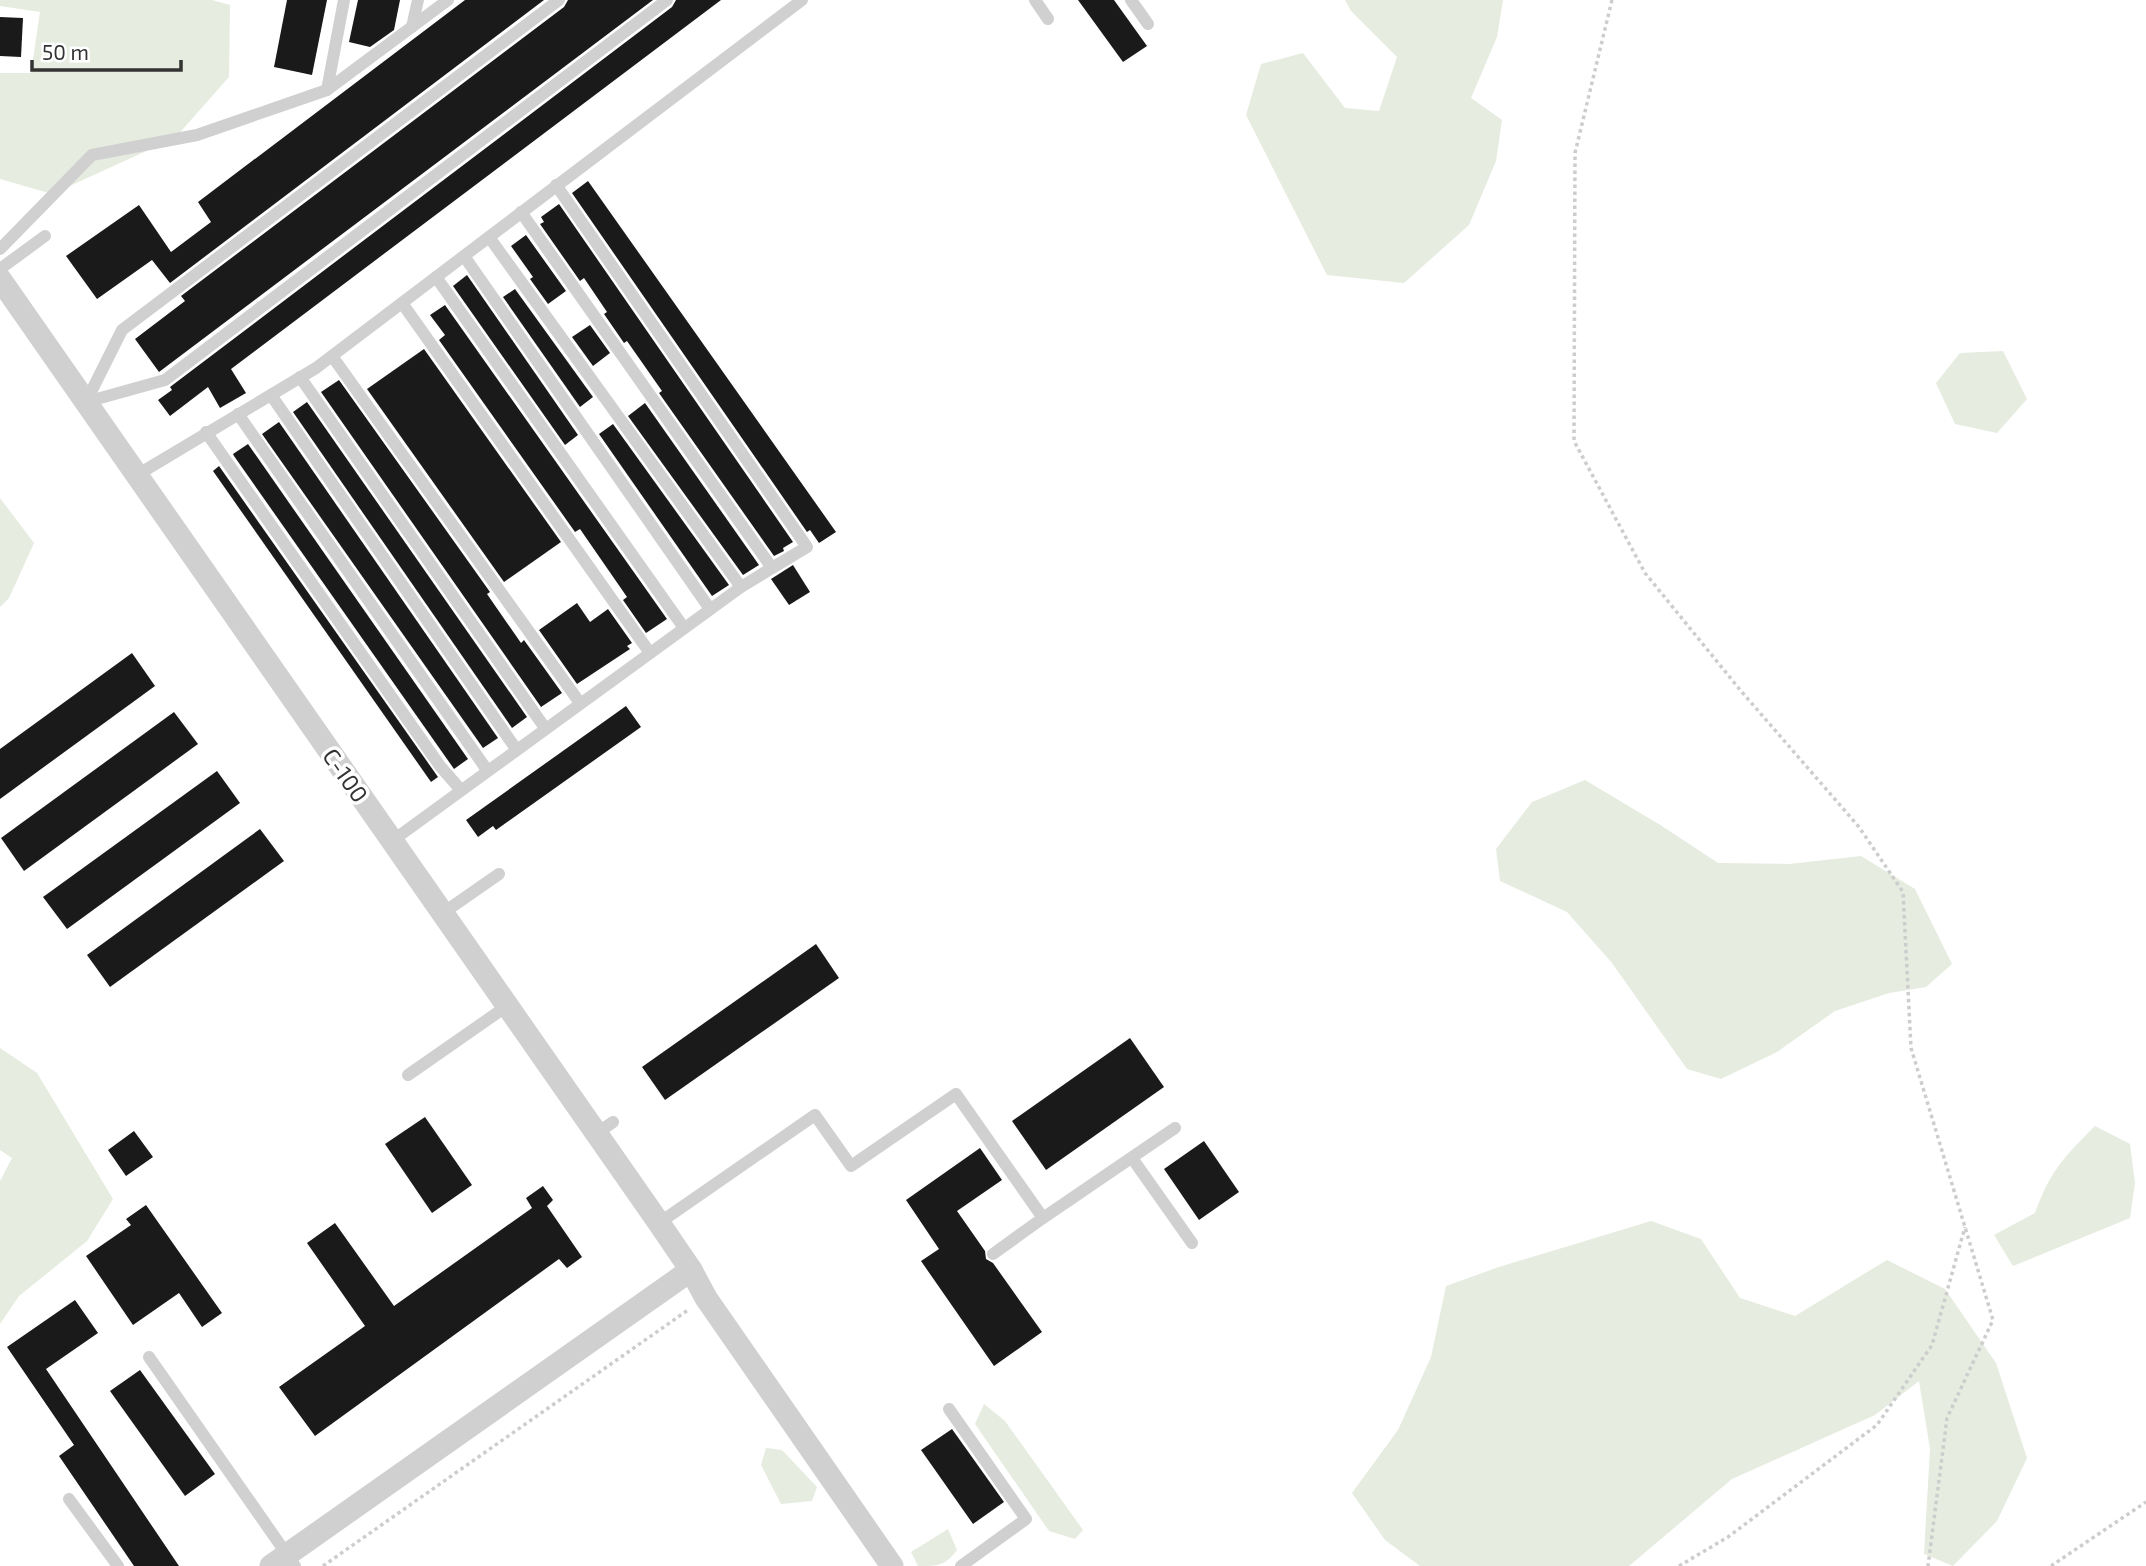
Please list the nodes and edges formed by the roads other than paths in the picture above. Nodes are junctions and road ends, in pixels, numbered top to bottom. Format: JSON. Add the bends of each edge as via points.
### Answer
{"nodes":[{"id":1,"x":344,"y":0,"type":"edge"},
{"id":2,"x":418,"y":0,"type":"edge"},
{"id":3,"x":448,"y":0,"type":"edge"},
{"id":4,"x":559,"y":0,"type":"edge"},
{"id":5,"x":667,"y":0,"type":"edge"},
{"id":6,"x":802,"y":0,"type":"edge"},
{"id":7,"x":1034,"y":0,"type":"edge"},
{"id":8,"x":1130,"y":0,"type":"edge"},
{"id":9,"x":1048,"y":19,"type":"dead end"},
{"id":10,"x":1148,"y":24,"type":"dead end"},
{"id":11,"x":412,"y":27,"type":"junction"},
{"id":12,"x":327,"y":90,"type":"junction"},
{"id":13,"x":556,"y":186,"type":"junction"},
{"id":14,"x":522,"y":212,"type":"junction"},
{"id":15,"x":45,"y":236,"type":"dead end"},
{"id":16,"x":489,"y":237,"type":"junction"},
{"id":17,"x":0,"y":249,"type":"edge"},
{"id":18,"x":464,"y":256,"type":"junction"},
{"id":19,"x":0,"y":269,"type":"edge"},
{"id":20,"x":436,"y":277,"type":"junction"},
{"id":21,"x":0,"y":279,"type":"edge"},
{"id":22,"x":402,"y":303,"type":"junction"},
{"id":23,"x":332,"y":356,"type":"junction"},
{"id":24,"x":300,"y":377,"type":"junction"},
{"id":25,"x":271,"y":395,"type":"junction"},
{"id":26,"x":86,"y":402,"type":"junction"},
{"id":27,"x":238,"y":414,"type":"junction"},
{"id":28,"x":206,"y":432,"type":"junction"},
{"id":29,"x":137,"y":475,"type":"junction"},
{"id":30,"x":772,"y":568,"type":"junction"},
{"id":31,"x":741,"y":587,"type":"junction"},
{"id":32,"x":710,"y":609,"type":"junction"},
{"id":33,"x":684,"y":628,"type":"junction"},
{"id":34,"x":650,"y":653,"type":"junction"},
{"id":35,"x":580,"y":703,"type":"junction"},
{"id":36,"x":545,"y":728,"type":"junction"},
{"id":37,"x":516,"y":749,"type":"junction"},
{"id":38,"x":487,"y":770,"type":"junction"},
{"id":39,"x":460,"y":789,"type":"junction"},
{"id":40,"x":392,"y":841,"type":"junction"},
{"id":41,"x":499,"y":874,"type":"dead end"},
{"id":42,"x":443,"y":914,"type":"junction"},
{"id":43,"x":507,"y":1006,"type":"junction"},
{"id":44,"x":408,"y":1075,"type":"dead end"},
{"id":45,"x":1175,"y":1128,"type":"dead end"},
{"id":46,"x":1132,"y":1158,"type":"junction"},
{"id":47,"x":1044,"y":1219,"type":"junction"},
{"id":48,"x":659,"y":1223,"type":"junction"},
{"id":49,"x":1192,"y":1242,"type":"dead end"},
{"id":50,"x":993,"y":1254,"type":"dead end"},
{"id":51,"x":691,"y":1270,"type":"junction"},
{"id":52,"x":149,"y":1357,"type":"dead end"},
{"id":53,"x":949,"y":1409,"type":"dead end"},
{"id":54,"x":69,"y":1499,"type":"dead end"},
{"id":55,"x":284,"y":1562,"type":"edge"},
{"id":56,"x":118,"y":1566,"type":"edge"},
{"id":57,"x":892,"y":1566,"type":"edge"},
{"id":58,"x":961,"y":1566,"type":"edge"}],
"edges":[{"from":1,"to":12,"type":"lane"},
{"from":2,"to":11,"type":"lane"},
{"from":3,"to":11,"type":"lane"},
{"from":4,"to":26,"type":"lane","via":[[122,330]]},
{"from":5,"to":26,"type":"lane","via":[[165,380]]},
{"from":6,"to":13,"type":"lane"},
{"from":7,"to":9,"type":"lane"},
{"from":8,"to":10,"type":"lane"},
{"from":11,"to":12,"type":"lane"},
{"from":12,"to":17,"type":"lane","via":[[197,135],[92,155]]},
{"from":13,"to":14,"type":"lane"},
{"from":13,"to":30,"type":"lane","via":[[807,547]]},
{"from":14,"to":16,"type":"lane"},
{"from":14,"to":30,"type":"lane"},
{"from":15,"to":19,"type":"lane"},
{"from":16,"to":18,"type":"lane"},
{"from":16,"to":31,"type":"lane"},
{"from":18,"to":20,"type":"lane"},
{"from":18,"to":32,"type":"lane"},
{"from":20,"to":22,"type":"lane"},
{"from":20,"to":33,"type":"lane"},
{"from":21,"to":26,"type":"street","name":"С-100"},
{"from":22,"to":23,"type":"lane"},
{"from":22,"to":34,"type":"lane"},
{"from":23,"to":24,"type":"lane"},
{"from":23,"to":35,"type":"lane"},
{"from":24,"to":25,"type":"lane"},
{"from":24,"to":36,"type":"lane"},
{"from":25,"to":27,"type":"lane"},
{"from":25,"to":37,"type":"lane"},
{"from":26,"to":29,"type":"street","name":"С-100"},
{"from":27,"to":28,"type":"lane"},
{"from":27,"to":38,"type":"lane"},
{"from":28,"to":29,"type":"lane"},
{"from":28,"to":39,"type":"lane"},
{"from":29,"to":40,"type":"street","name":"С-100"},
{"from":30,"to":31,"type":"lane"},
{"from":31,"to":32,"type":"lane"},
{"from":32,"to":33,"type":"lane"},
{"from":33,"to":34,"type":"lane"},
{"from":34,"to":35,"type":"lane"},
{"from":35,"to":36,"type":"lane"},
{"from":36,"to":37,"type":"lane"},
{"from":37,"to":38,"type":"lane"},
{"from":38,"to":39,"type":"lane"},
{"from":39,"to":40,"type":"lane"},
{"from":40,"to":42,"type":"street","name":"С-100"},
{"from":41,"to":42,"type":"lane"},
{"from":42,"to":43,"type":"street","name":"С-100"},
{"from":43,"to":44,"type":"lane"},
{"from":43,"to":48,"type":"street","name":"С-100","via":[[605,1128]]},
{"from":45,"to":46,"type":"lane"},
{"from":46,"to":47,"type":"lane"},
{"from":46,"to":49,"type":"lane"},
{"from":47,"to":48,"type":"lane","via":[[956,1094],[851,1166],[815,1115]]},
{"from":47,"to":50,"type":"lane"},
{"from":48,"to":51,"type":"street","name":"С-100"},
{"from":51,"to":55,"type":"street"},
{"from":51,"to":57,"type":"street","name":"С-100"},
{"from":52,"to":55,"type":"lane"},
{"from":53,"to":58,"type":"lane","via":[[1026,1519]]},
{"from":54,"to":56,"type":"lane"}]}
